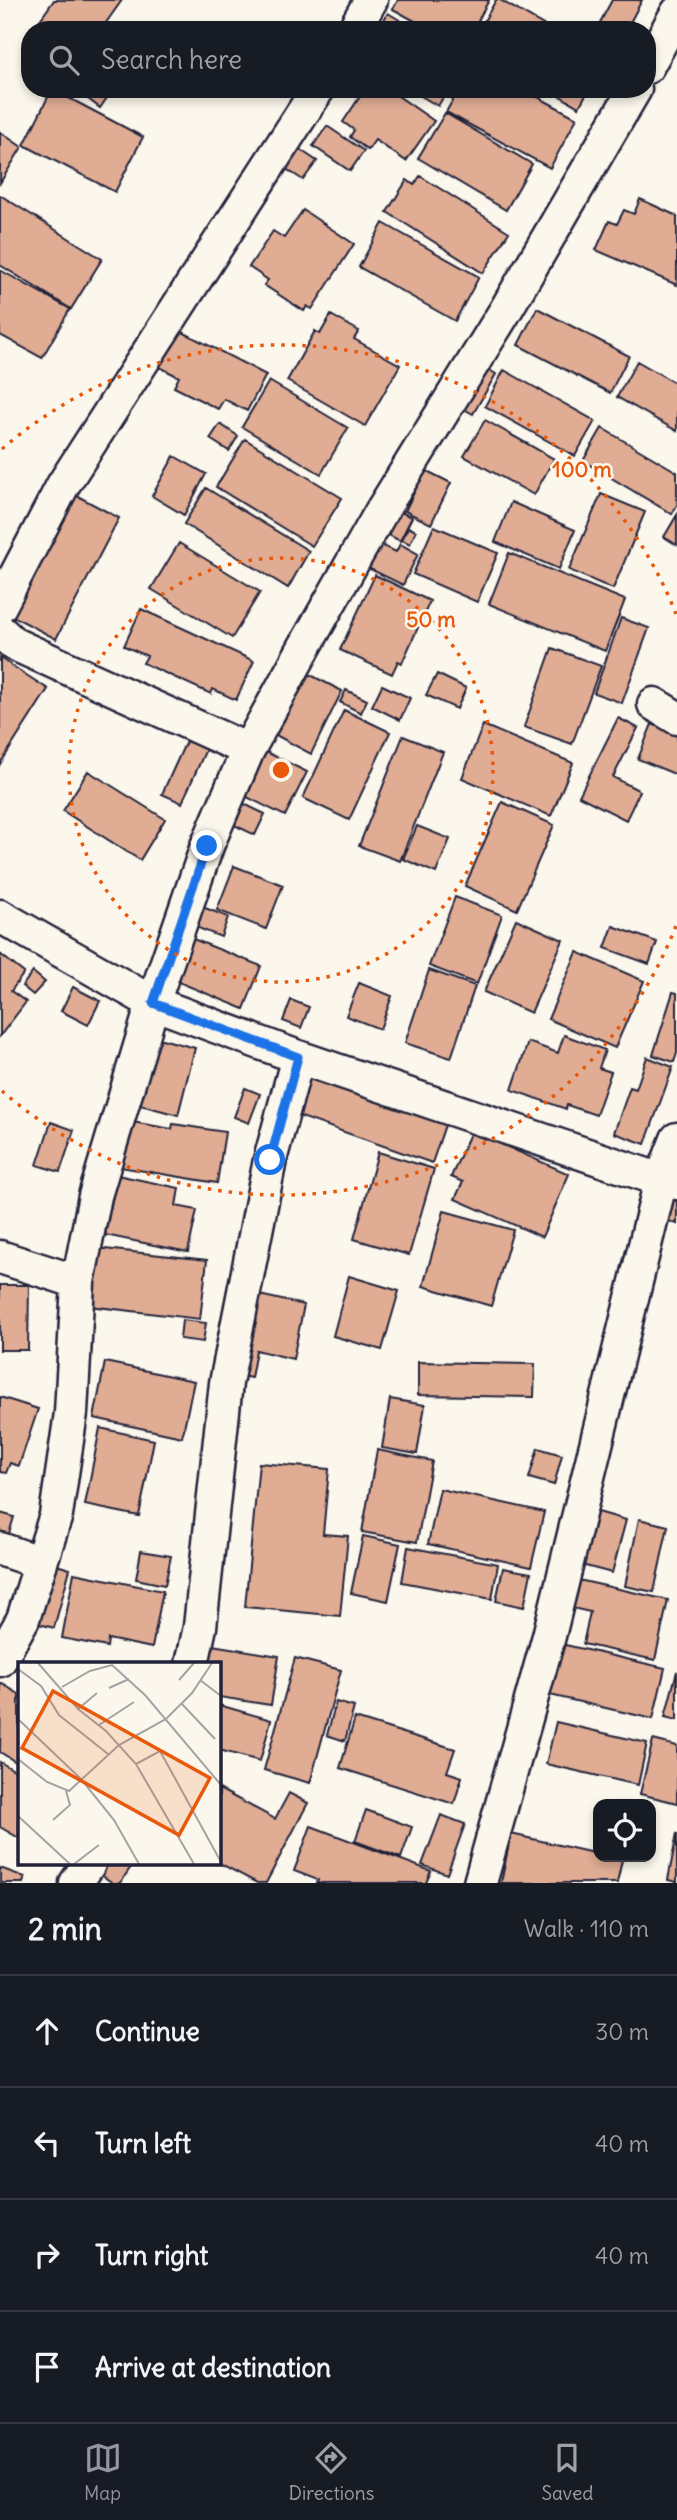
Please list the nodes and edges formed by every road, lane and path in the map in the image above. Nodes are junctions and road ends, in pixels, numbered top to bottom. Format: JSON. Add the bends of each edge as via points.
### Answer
{"nodes":[{"id":1,"x":371,"y":0,"type":"edge"},
{"id":2,"x":677,"y":13,"type":"edge"},
{"id":3,"x":359,"y":21,"type":"edge"},
{"id":4,"x":656,"y":51,"type":"edge"},
{"id":5,"x":312,"y":98,"type":"edge"},
{"id":6,"x":630,"y":98,"type":"edge"},
{"id":7,"x":0,"y":606,"type":"edge"},
{"id":8,"x":0,"y":631,"type":"edge"},
{"id":9,"x":248,"y":750,"type":"junction"},
{"id":10,"x":0,"y":916,"type":"edge"},
{"id":11,"x":153,"y":1003,"type":"junction"},
{"id":12,"x":298,"y":1057,"type":"junction"},
{"id":13,"x":677,"y":1139,"type":"edge"},
{"id":14,"x":669,"y":1181,"type":"edge"},
{"id":15,"x":0,"y":1257,"type":"edge"},
{"id":16,"x":78,"y":1282,"type":"junction"},
{"id":17,"x":0,"y":1549,"type":"edge"},
{"id":18,"x":41,"y":1563,"type":"junction"},
{"id":19,"x":0,"y":1660,"type":"edge"},
{"id":20,"x":192,"y":1662,"type":"edge"},
{"id":21,"x":88,"y":1866,"type":"edge"},
{"id":22,"x":76,"y":1883,"type":"edge"},
{"id":23,"x":480,"y":1883,"type":"edge"}],
"edges":[{"from":1,"to":3,"type":"street"},
{"from":2,"to":4,"type":"street"},
{"from":5,"to":7,"type":"street","via":[[64,485]]},
{"from":6,"to":9,"type":"street","via":[[382,513]]},
{"from":8,"to":9,"type":"street","via":[[14,645]]},
{"from":9,"to":11,"type":"street","via":[[207,846]]},
{"from":10,"to":11,"type":"street"},
{"from":11,"to":12,"type":"street"},
{"from":11,"to":16,"type":"street","via":[[95,1196]]},
{"from":12,"to":14,"type":"street"},
{"from":12,"to":20,"type":"street","via":[[270,1160],[226,1383]]},
{"from":13,"to":14,"type":"street"},
{"from":14,"to":23,"type":"street"},
{"from":15,"to":16,"type":"street"},
{"from":16,"to":18,"type":"street","via":[[71,1413],[55,1515]]},
{"from":17,"to":18,"type":"street"},
{"from":18,"to":19,"type":"street","via":[[23,1619]]},
{"from":21,"to":22,"type":"street"}]}
